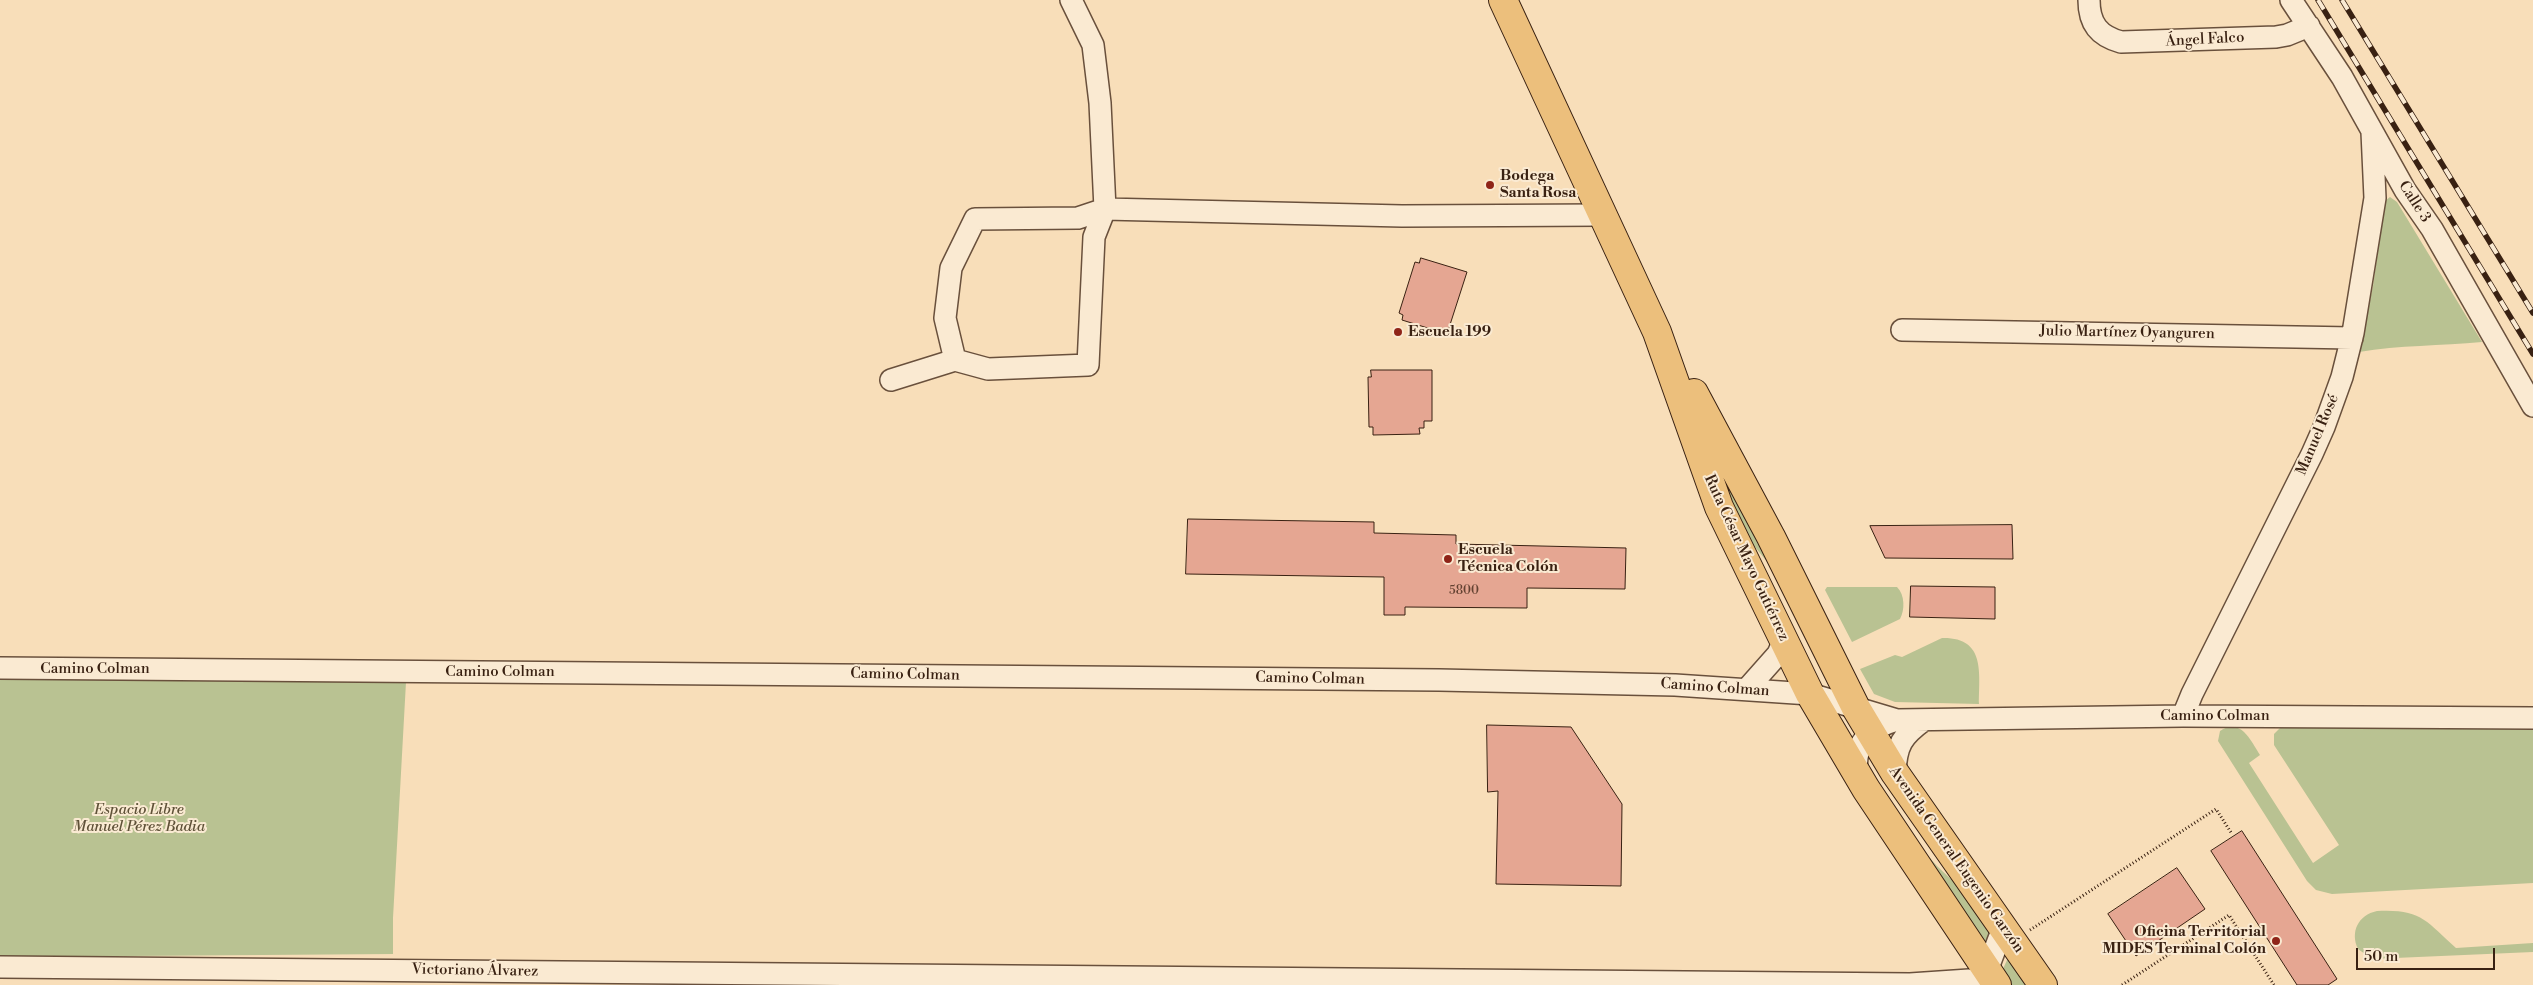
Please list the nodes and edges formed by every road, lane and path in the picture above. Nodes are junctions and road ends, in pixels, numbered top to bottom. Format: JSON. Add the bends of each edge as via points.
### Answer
{"nodes":[{"id":1,"x":1071,"y":0,"type":"edge"},
{"id":2,"x":1503,"y":0,"type":"edge"},
{"id":3,"x":2089,"y":0,"type":"edge"},
{"id":4,"x":2291,"y":0,"type":"edge"},
{"id":5,"x":2309,"y":26,"type":"junction"},
{"id":6,"x":2372,"y":132,"type":"junction"},
{"id":7,"x":1105,"y":209,"type":"junction"},
{"id":8,"x":1603,"y":215,"type":"junction"},
{"id":9,"x":1902,"y":330,"type":"dead end"},
{"id":10,"x":1657,"y":332,"type":"junction"},
{"id":11,"x":2352,"y":338,"type":"junction"},
{"id":12,"x":955,"y":360,"type":"junction"},
{"id":13,"x":891,"y":380,"type":"dead end"},
{"id":14,"x":2533,"y":406,"type":"edge"},
{"id":15,"x":1739,"y":548,"type":"junction"},
{"id":16,"x":1784,"y":640,"type":"junction"},
{"id":17,"x":0,"y":668,"type":"edge"},
{"id":18,"x":1825,"y":685,"type":"junction"},
{"id":19,"x":1747,"y":690,"type":"junction"},
{"id":20,"x":1856,"y":708,"type":"junction"},
{"id":21,"x":2183,"y":716,"type":"junction"},
{"id":22,"x":2533,"y":718,"type":"edge"},
{"id":23,"x":1897,"y":720,"type":"junction"},
{"id":24,"x":1924,"y":720,"type":"junction"},
{"id":25,"x":1866,"y":739,"type":"junction"},
{"id":26,"x":1895,"y":772,"type":"junction"},
{"id":27,"x":1856,"y":774,"type":"junction"},
{"id":28,"x":2232,"y":834,"type":"dead end"},
{"id":29,"x":1971,"y":882,"type":"junction"},
{"id":30,"x":2008,"y":935,"type":"junction"},
{"id":31,"x":0,"y":967,"type":"edge"},
{"id":32,"x":1980,"y":977,"type":"edge"},
{"id":33,"x":1912,"y":984,"type":"edge"},
{"id":34,"x":2043,"y":985,"type":"edge"},
{"id":35,"x":2122,"y":985,"type":"edge"},
{"id":36,"x":2274,"y":985,"type":"edge"}],
"edges":[{"from":1,"to":7,"type":"street","via":[[1093,46],[1100,103]]},
{"from":2,"to":8,"type":"main road","name":"Ruta César Mayo Gutiérrez"},
{"from":3,"to":5,"type":"street","name":"Ángel Falco","via":[[2093,22],[2101,34],[2121,42],[2276,37],[2287,36]]},
{"from":4,"to":5,"type":"street","name":"Calle 3"},
{"from":5,"to":6,"type":"street","name":"Calle 3"},
{"from":6,"to":11,"type":"street","name":"Manuel Rosé","via":[[2375,198]]},
{"from":6,"to":14,"type":"street","name":"Calle 3","via":[[2432,229]]},
{"from":7,"to":8,"type":"street","via":[[1402,216]]},
{"from":7,"to":12,"type":"street","via":[[1078,218],[976,219],[951,268],[945,318]]},
{"from":7,"to":12,"type":"street","via":[[1094,237],[1088,365],[988,369]]},
{"from":8,"to":10,"type":"main road","name":"Ruta César Mayo Gutiérrez"},
{"from":9,"to":11,"type":"street","name":"Julio Martínez Oyanguren"},
{"from":10,"to":15,"type":"main road","name":"Ruta César Mayo Gutiérrez","via":[[1716,499]]},
{"from":10,"to":18,"type":"main road","name":"Ruta César Mayo Gutiérrez","via":[[1706,415]]},
{"from":11,"to":21,"type":"street","name":"Manuel Rosé","via":[[2324,427]]},
{"from":12,"to":13,"type":"street"},
{"from":15,"to":16,"type":"main road","name":"Ruta César Mayo Gutiérrez"},
{"from":15,"to":18,"type":"main road","via":[[1769,573]]},
{"from":16,"to":18,"type":"main road","name":"Ruta César Mayo Gutiérrez"},
{"from":16,"to":19,"type":"street","via":[[1775,658]]},
{"from":17,"to":19,"type":"street","name":"Camino Colman","via":[[1439,680],[1675,685]]},
{"from":18,"to":19,"type":"street","name":"Camino Colman"},
{"from":18,"to":20,"type":"main road","name":"Ruta César Mayo Gutiérrez"},
{"from":18,"to":25,"type":"main road","via":[[1826,704]]},
{"from":18,"to":27,"type":"main road","name":"Ruta César Mayo Gutiérrez"},
{"from":20,"to":23,"type":"street","name":"Camino Colman"},
{"from":20,"to":25,"type":"main road","name":"Ruta César Mayo Gutiérrez"},
{"from":21,"to":22,"type":"street","name":"Camino Colman"},
{"from":21,"to":24,"type":"street","name":"Camino Colman"},
{"from":23,"to":24,"type":"street","name":"Camino Colman"},
{"from":23,"to":25,"type":"street","name":"Camino Colman","via":[[1886,723]]},
{"from":24,"to":26,"type":"street","via":[[1908,732],[1899,745]]},
{"from":25,"to":26,"type":"main road","name":"Avenida General Eugenio Garzón"},
{"from":25,"to":27,"type":"street","via":[[1855,759]]},
{"from":25,"to":29,"type":"main road","via":[[1925,844],[1942,862]]},
{"from":26,"to":29,"type":"main road","name":"Avenida General Eugenio Garzón"},
{"from":27,"to":32,"type":"main road"},
{"from":28,"to":30,"type":"path","via":[[2216,809]]},
{"from":29,"to":30,"type":"main road","name":"Avenida General Eugenio Garzón"},
{"from":30,"to":32,"type":"street"},
{"from":30,"to":34,"type":"main road","name":"Avenida General Eugenio Garzón"},
{"from":31,"to":33,"type":"street","name":"Victoriano Álvarez"},
{"from":32,"to":33,"type":"street","name":"Victoriano Álvarez"},
{"from":35,"to":36,"type":"path","via":[[2229,916]]}]}
